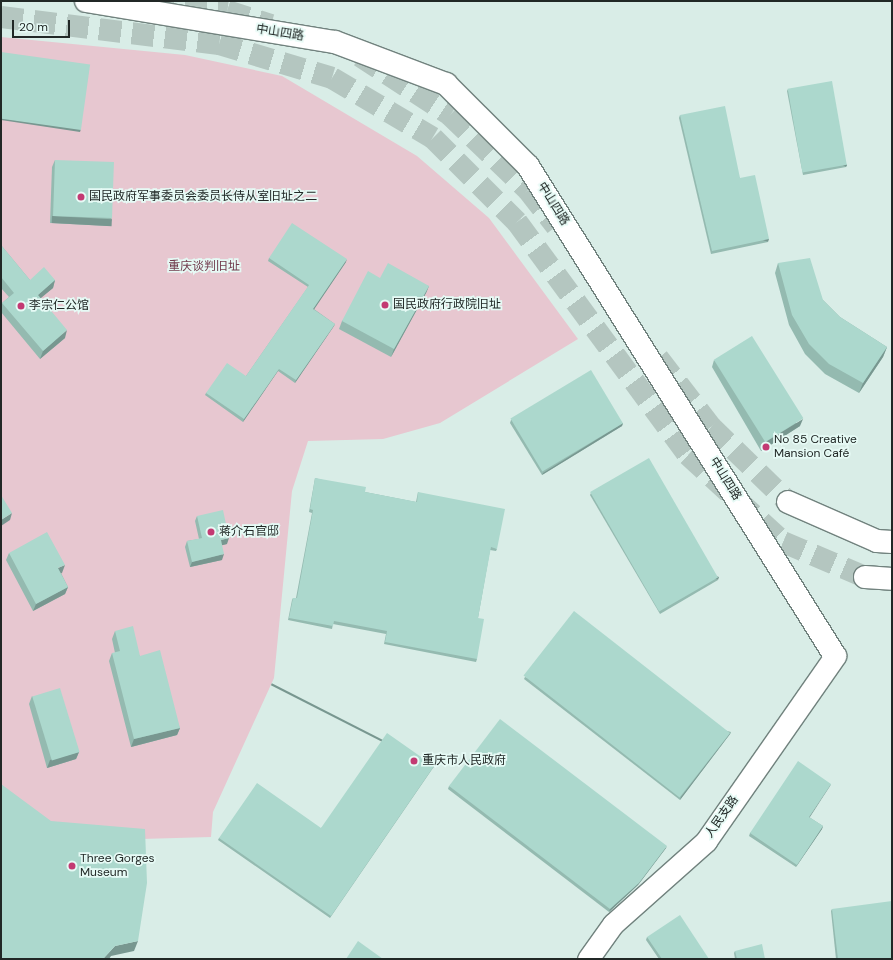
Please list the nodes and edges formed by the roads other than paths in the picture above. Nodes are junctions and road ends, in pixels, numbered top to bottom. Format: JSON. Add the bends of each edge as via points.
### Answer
{"nodes":[{"id":1,"x":86,"y":1,"type":"edge"},
{"id":2,"x":788,"y":502,"type":"tunnel mouth"},
{"id":3,"x":892,"y":542,"type":"edge"},
{"id":4,"x":865,"y":577,"type":"tunnel mouth"},
{"id":5,"x":892,"y":579,"type":"edge"},
{"id":6,"x":835,"y":656,"type":"joint"},
{"id":7,"x":588,"y":959,"type":"edge"}],
"edges":[{"from":1,"to":6,"type":"street","name":"中山四路","via":[[335,42],[446,84],[528,166]]},
{"from":2,"to":3,"type":"street","via":[[877,541]]},
{"from":4,"to":5,"type":"street"},
{"from":6,"to":7,"type":"street","name":"人民支路","via":[[706,841],[613,924]]}]}
